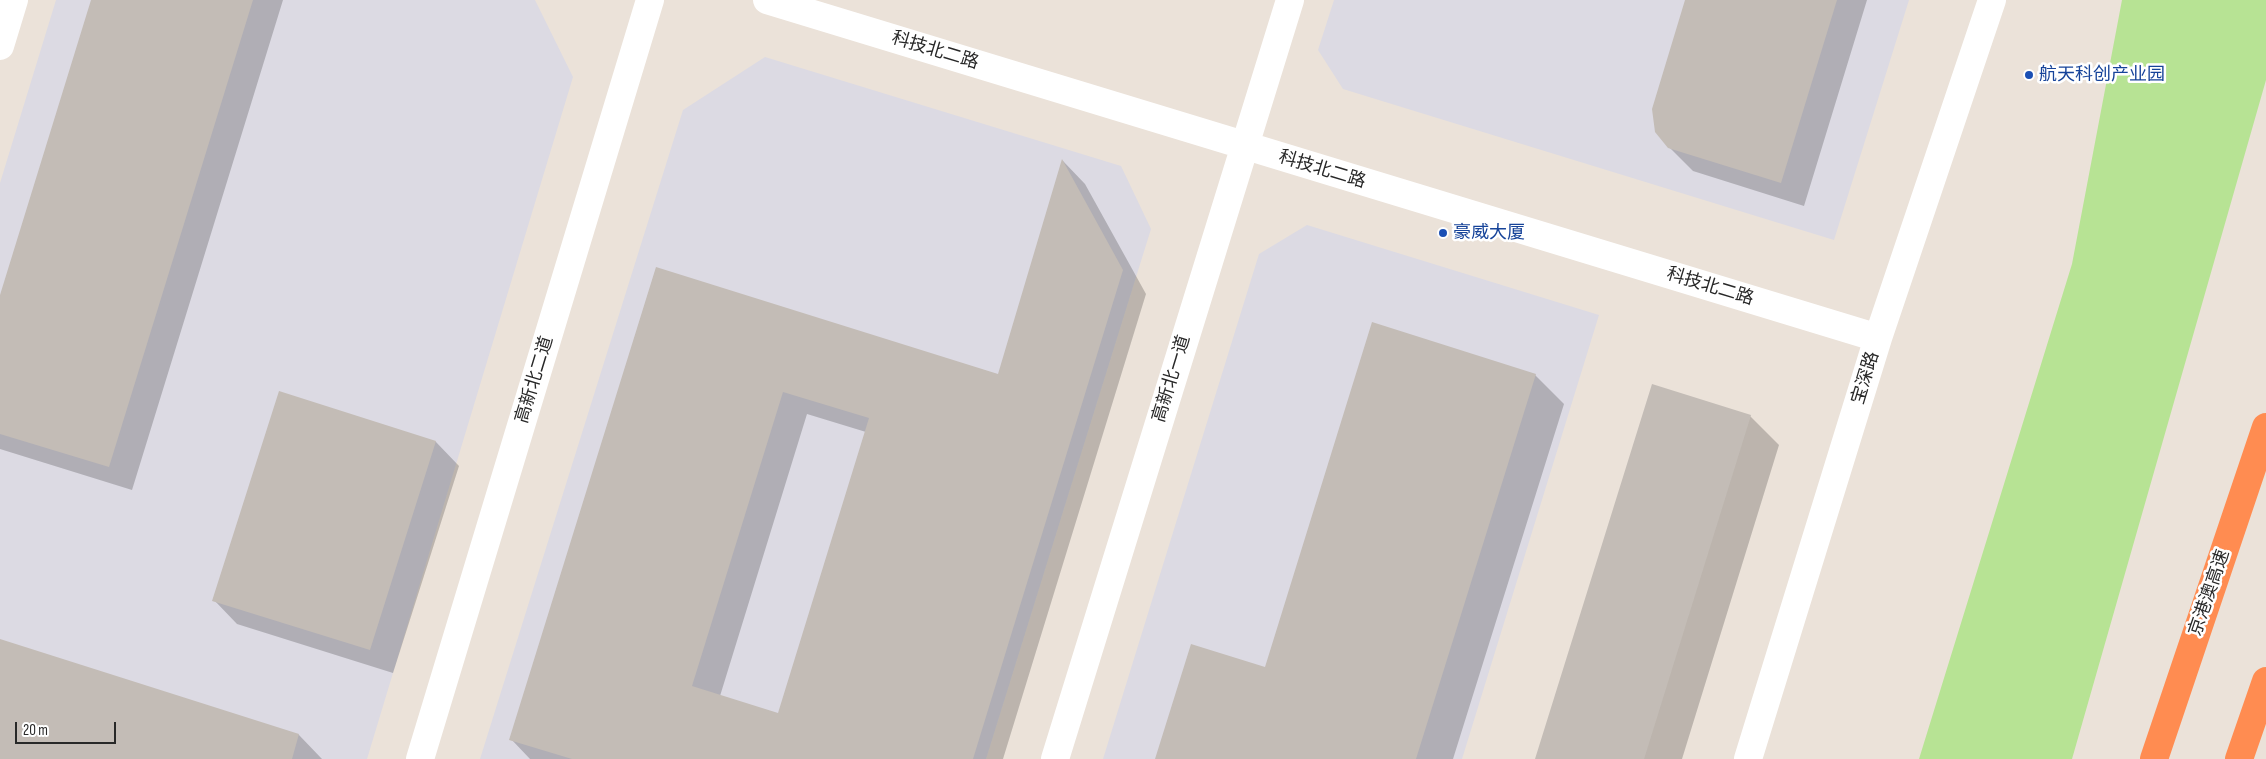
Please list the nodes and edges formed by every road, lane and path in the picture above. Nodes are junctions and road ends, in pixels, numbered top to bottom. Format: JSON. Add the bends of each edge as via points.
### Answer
{"nodes":[{"id":1,"x":14,"y":0,"type":"edge"},
{"id":2,"x":650,"y":0,"type":"edge"},
{"id":3,"x":767,"y":0,"type":"edge"},
{"id":4,"x":1290,"y":0,"type":"edge"},
{"id":5,"x":1992,"y":0,"type":"edge"},
{"id":6,"x":0,"y":46,"type":"edge"},
{"id":7,"x":1244,"y":146,"type":"junction"},
{"id":8,"x":1878,"y":338,"type":"junction"},
{"id":9,"x":2266,"y":427,"type":"edge"},
{"id":10,"x":2266,"y":681,"type":"edge"},
{"id":11,"x":420,"y":759,"type":"edge"},
{"id":12,"x":1055,"y":759,"type":"edge"},
{"id":13,"x":1748,"y":759,"type":"edge"},
{"id":14,"x":2154,"y":759,"type":"edge"},
{"id":15,"x":2239,"y":759,"type":"edge"}],
"edges":[{"from":1,"to":6,"type":"street"},
{"from":2,"to":11,"type":"street","name":"高新北二道"},
{"from":3,"to":7,"type":"street","name":"科技北二路"},
{"from":4,"to":7,"type":"street","name":"高新北一道"},
{"from":5,"to":8,"type":"street","name":"宝深路"},
{"from":7,"to":8,"type":"street","name":"科技北二路"},
{"from":7,"to":12,"type":"street","name":"高新北一道"},
{"from":8,"to":13,"type":"street","name":"宝深路"},
{"from":9,"to":14,"type":"highway","name":"京港澳高速"},
{"from":10,"to":15,"type":"highway"}]}
